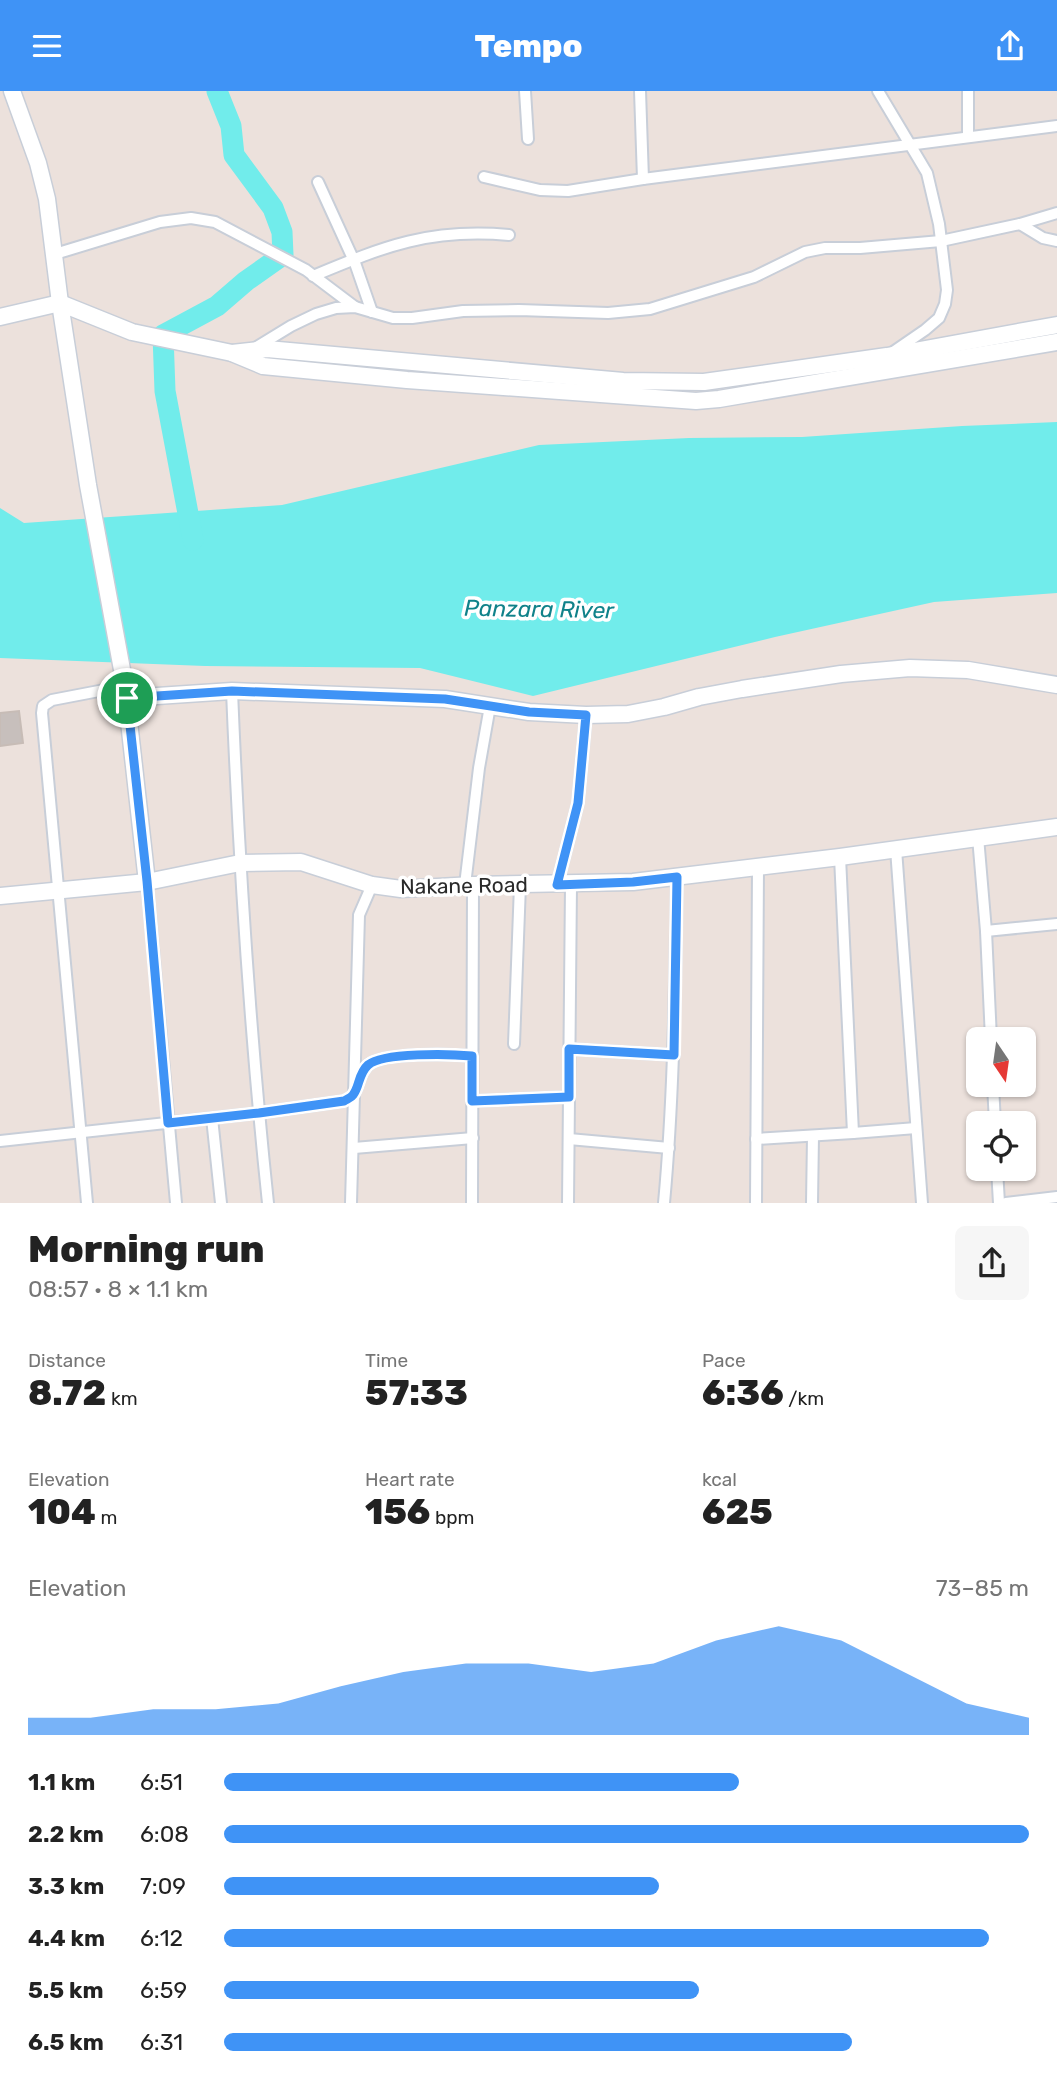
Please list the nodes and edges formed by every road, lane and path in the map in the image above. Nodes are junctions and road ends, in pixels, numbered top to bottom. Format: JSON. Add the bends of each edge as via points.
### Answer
{"nodes":[{"id":1,"x":12,"y":91,"type":"edge"},
{"id":2,"x":525,"y":91,"type":"edge"},
{"id":3,"x":640,"y":91,"type":"edge"},
{"id":4,"x":878,"y":91,"type":"edge"},
{"id":5,"x":968,"y":91,"type":"edge"},
{"id":6,"x":1057,"y":127,"type":"edge"},
{"id":7,"x":968,"y":137,"type":"junction"},
{"id":8,"x":528,"y":139,"type":"dead end"},
{"id":9,"x":911,"y":144,"type":"junction"},
{"id":10,"x":484,"y":177,"type":"dead end"},
{"id":11,"x":643,"y":179,"type":"junction"},
{"id":12,"x":318,"y":182,"type":"dead end"},
{"id":13,"x":1057,"y":213,"type":"edge"},
{"id":14,"x":1020,"y":224,"type":"junction"},
{"id":15,"x":509,"y":235,"type":"dead end"},
{"id":16,"x":941,"y":241,"type":"junction"},
{"id":17,"x":1057,"y":241,"type":"edge"},
{"id":18,"x":55,"y":254,"type":"junction"},
{"id":19,"x":353,"y":259,"type":"junction"},
{"id":20,"x":310,"y":273,"type":"junction"},
{"id":21,"x":60,"y":303,"type":"junction"},
{"id":22,"x":355,"y":307,"type":"junction"},
{"id":23,"x":372,"y":312,"type":"junction"},
{"id":24,"x":0,"y":317,"type":"edge"},
{"id":25,"x":1055,"y":325,"type":"edge"},
{"id":26,"x":1057,"y":345,"type":"edge"},
{"id":27,"x":253,"y":349,"type":"junction"},
{"id":28,"x":232,"y":353,"type":"junction"},
{"id":29,"x":888,"y":364,"type":"junction"},
{"id":30,"x":125,"y":685,"type":"junction"},
{"id":31,"x":1057,"y":685,"type":"edge"},
{"id":32,"x":232,"y":691,"type":"junction"},
{"id":33,"x":490,"y":706,"type":"junction"},
{"id":34,"x":586,"y":715,"type":"junction"},
{"id":35,"x":1057,"y":827,"type":"edge"},
{"id":36,"x":978,"y":837,"type":"junction"},
{"id":37,"x":896,"y":849,"type":"junction"},
{"id":38,"x":840,"y":857,"type":"junction"},
{"id":39,"x":240,"y":863,"type":"junction"},
{"id":40,"x":758,"y":867,"type":"junction"},
{"id":41,"x":677,"y":877,"type":"junction"},
{"id":42,"x":147,"y":881,"type":"junction"},
{"id":43,"x":372,"y":885,"type":"junction"},
{"id":44,"x":469,"y":885,"type":"junction"},
{"id":45,"x":520,"y":885,"type":"junction"},
{"id":46,"x":564,"y":885,"type":"junction"},
{"id":47,"x":58,"y":891,"type":"junction"},
{"id":48,"x":0,"y":896,"type":"edge"},
{"id":49,"x":1057,"y":924,"type":"edge"},
{"id":50,"x":986,"y":931,"type":"junction"},
{"id":51,"x":990,"y":1027,"type":"edge"},
{"id":52,"x":514,"y":1044,"type":"dead end"},
{"id":53,"x":569,"y":1049,"type":"junction"},
{"id":54,"x":674,"y":1055,"type":"junction"},
{"id":55,"x":472,"y":1056,"type":"junction"},
{"id":56,"x":353,"y":1095,"type":"junction"},
{"id":57,"x":569,"y":1097,"type":"junction"},
{"id":58,"x":472,"y":1101,"type":"junction"},
{"id":59,"x":259,"y":1113,"type":"junction"},
{"id":60,"x":212,"y":1118,"type":"junction"},
{"id":61,"x":168,"y":1123,"type":"junction"},
{"id":62,"x":916,"y":1128,"type":"junction"},
{"id":63,"x":79,"y":1132,"type":"junction"},
{"id":64,"x":853,"y":1133,"type":"junction"},
{"id":65,"x":813,"y":1136,"type":"junction"},
{"id":66,"x":472,"y":1138,"type":"junction"},
{"id":67,"x":569,"y":1139,"type":"junction"},
{"id":68,"x":756,"y":1139,"type":"junction"},
{"id":69,"x":0,"y":1141,"type":"edge"},
{"id":70,"x":354,"y":1148,"type":"junction"},
{"id":71,"x":669,"y":1148,"type":"junction"},
{"id":72,"x":998,"y":1181,"type":"edge"},
{"id":73,"x":1057,"y":1197,"type":"edge"},
{"id":74,"x":87,"y":1203,"type":"edge"},
{"id":75,"x":176,"y":1203,"type":"edge"},
{"id":76,"x":221,"y":1203,"type":"edge"},
{"id":77,"x":268,"y":1203,"type":"edge"},
{"id":78,"x":351,"y":1203,"type":"edge"},
{"id":79,"x":472,"y":1203,"type":"edge"},
{"id":80,"x":568,"y":1203,"type":"edge"},
{"id":81,"x":664,"y":1203,"type":"edge"},
{"id":82,"x":756,"y":1203,"type":"edge"},
{"id":83,"x":811,"y":1203,"type":"edge"},
{"id":84,"x":922,"y":1203,"type":"edge"},
{"id":85,"x":999,"y":1203,"type":"edge"},
{"id":86,"x":1006,"y":1203,"type":"edge"}],
"edges":[{"from":1,"to":18,"type":"street","via":[[38,163]]},
{"from":2,"to":8,"type":"street"},
{"from":3,"to":11,"type":"street"},
{"from":4,"to":9,"type":"street"},
{"from":5,"to":7,"type":"street"},
{"from":6,"to":7,"type":"street"},
{"from":7,"to":9,"type":"street"},
{"from":9,"to":11,"type":"street"},
{"from":9,"to":16,"type":"street","via":[[927,173]]},
{"from":10,"to":11,"type":"street","via":[[540,190],[568,191]]},
{"from":12,"to":19,"type":"street"},
{"from":13,"to":14,"type":"street"},
{"from":14,"to":16,"type":"street"},
{"from":14,"to":17,"type":"street"},
{"from":15,"to":19,"type":"street","via":[[432,236]]},
{"from":16,"to":23,"type":"street","via":[[805,252],[754,277],[650,309],[608,313],[463,311],[412,318]]},
{"from":16,"to":29,"type":"street","via":[[947,290],[939,319]]},
{"from":18,"to":20,"type":"street","via":[[160,222],[191,218],[215,222]]},
{"from":18,"to":21,"type":"street"},
{"from":19,"to":20,"type":"street"},
{"from":19,"to":23,"type":"street"},
{"from":20,"to":22,"type":"street"},
{"from":21,"to":24,"type":"street"},
{"from":21,"to":28,"type":"street","via":[[132,332]]},
{"from":21,"to":30,"type":"street"},
{"from":22,"to":23,"type":"street"},
{"from":22,"to":27,"type":"street","via":[[316,314]]},
{"from":25,"to":26,"type":"street"},
{"from":25,"to":29,"type":"street"},
{"from":26,"to":29,"type":"street"},
{"from":27,"to":28,"type":"street"},
{"from":27,"to":29,"type":"street","via":[[674,383]]},
{"from":28,"to":29,"type":"street","via":[[264,366],[696,401]]},
{"from":30,"to":32,"type":"street"},
{"from":30,"to":42,"type":"street"},
{"from":30,"to":47,"type":"street","via":[[52,700],[43,706]]},
{"from":31,"to":34,"type":"street","via":[[968,670],[911,669],[742,689],[628,714]]},
{"from":32,"to":33,"type":"street","via":[[445,699]]},
{"from":32,"to":39,"type":"street"},
{"from":33,"to":34,"type":"street"},
{"from":33,"to":44,"type":"street","via":[[479,768]]},
{"from":34,"to":46,"type":"street"},
{"from":35,"to":36,"type":"street","name":"Nakane Road"},
{"from":36,"to":37,"type":"street","name":"Nakane Road"},
{"from":36,"to":50,"type":"street"},
{"from":37,"to":38,"type":"street","name":"Nakane Road"},
{"from":37,"to":62,"type":"street"},
{"from":38,"to":40,"type":"street","name":"Nakane Road"},
{"from":38,"to":64,"type":"street"},
{"from":39,"to":42,"type":"street","name":"Nakane Road"},
{"from":39,"to":43,"type":"street","name":"Nakane Road","via":[[301,862]]},
{"from":39,"to":59,"type":"street"},
{"from":40,"to":41,"type":"street","name":"Nakane Road"},
{"from":40,"to":68,"type":"street"},
{"from":41,"to":46,"type":"street","name":"Nakane Road"},
{"from":41,"to":54,"type":"street"},
{"from":42,"to":47,"type":"street","name":"Nakane Road"},
{"from":42,"to":61,"type":"street"},
{"from":43,"to":44,"type":"street","name":"Nakane Road","via":[[401,889]]},
{"from":43,"to":56,"type":"street","via":[[359,915]]},
{"from":44,"to":45,"type":"street","name":"Nakane Road"},
{"from":44,"to":55,"type":"street"},
{"from":45,"to":46,"type":"street","name":"Nakane Road"},
{"from":45,"to":52,"type":"street"},
{"from":46,"to":53,"type":"street"},
{"from":47,"to":48,"type":"street","name":"Nakane Road"},
{"from":47,"to":63,"type":"street"},
{"from":49,"to":50,"type":"street"},
{"from":50,"to":51,"type":"street"},
{"from":53,"to":54,"type":"street"},
{"from":53,"to":57,"type":"street"},
{"from":54,"to":71,"type":"street"},
{"from":55,"to":56,"type":"street","via":[[375,1061],[360,1075]]},
{"from":55,"to":58,"type":"street"},
{"from":56,"to":59,"type":"street","via":[[344,1101]]},
{"from":56,"to":70,"type":"street"},
{"from":57,"to":58,"type":"street"},
{"from":57,"to":67,"type":"street"},
{"from":58,"to":66,"type":"street"},
{"from":59,"to":60,"type":"street"},
{"from":59,"to":77,"type":"street"},
{"from":60,"to":61,"type":"street"},
{"from":60,"to":76,"type":"street"},
{"from":61,"to":63,"type":"street"},
{"from":61,"to":75,"type":"street"},
{"from":62,"to":64,"type":"street"},
{"from":62,"to":84,"type":"street"},
{"from":63,"to":69,"type":"street"},
{"from":63,"to":74,"type":"street"},
{"from":64,"to":65,"type":"street"},
{"from":65,"to":68,"type":"street"},
{"from":65,"to":83,"type":"street"},
{"from":66,"to":70,"type":"street"},
{"from":66,"to":79,"type":"street"},
{"from":67,"to":71,"type":"street"},
{"from":67,"to":80,"type":"street"},
{"from":68,"to":82,"type":"street"},
{"from":70,"to":78,"type":"street"},
{"from":71,"to":81,"type":"street"},
{"from":72,"to":85,"type":"street"},
{"from":73,"to":86,"type":"street"}]}
